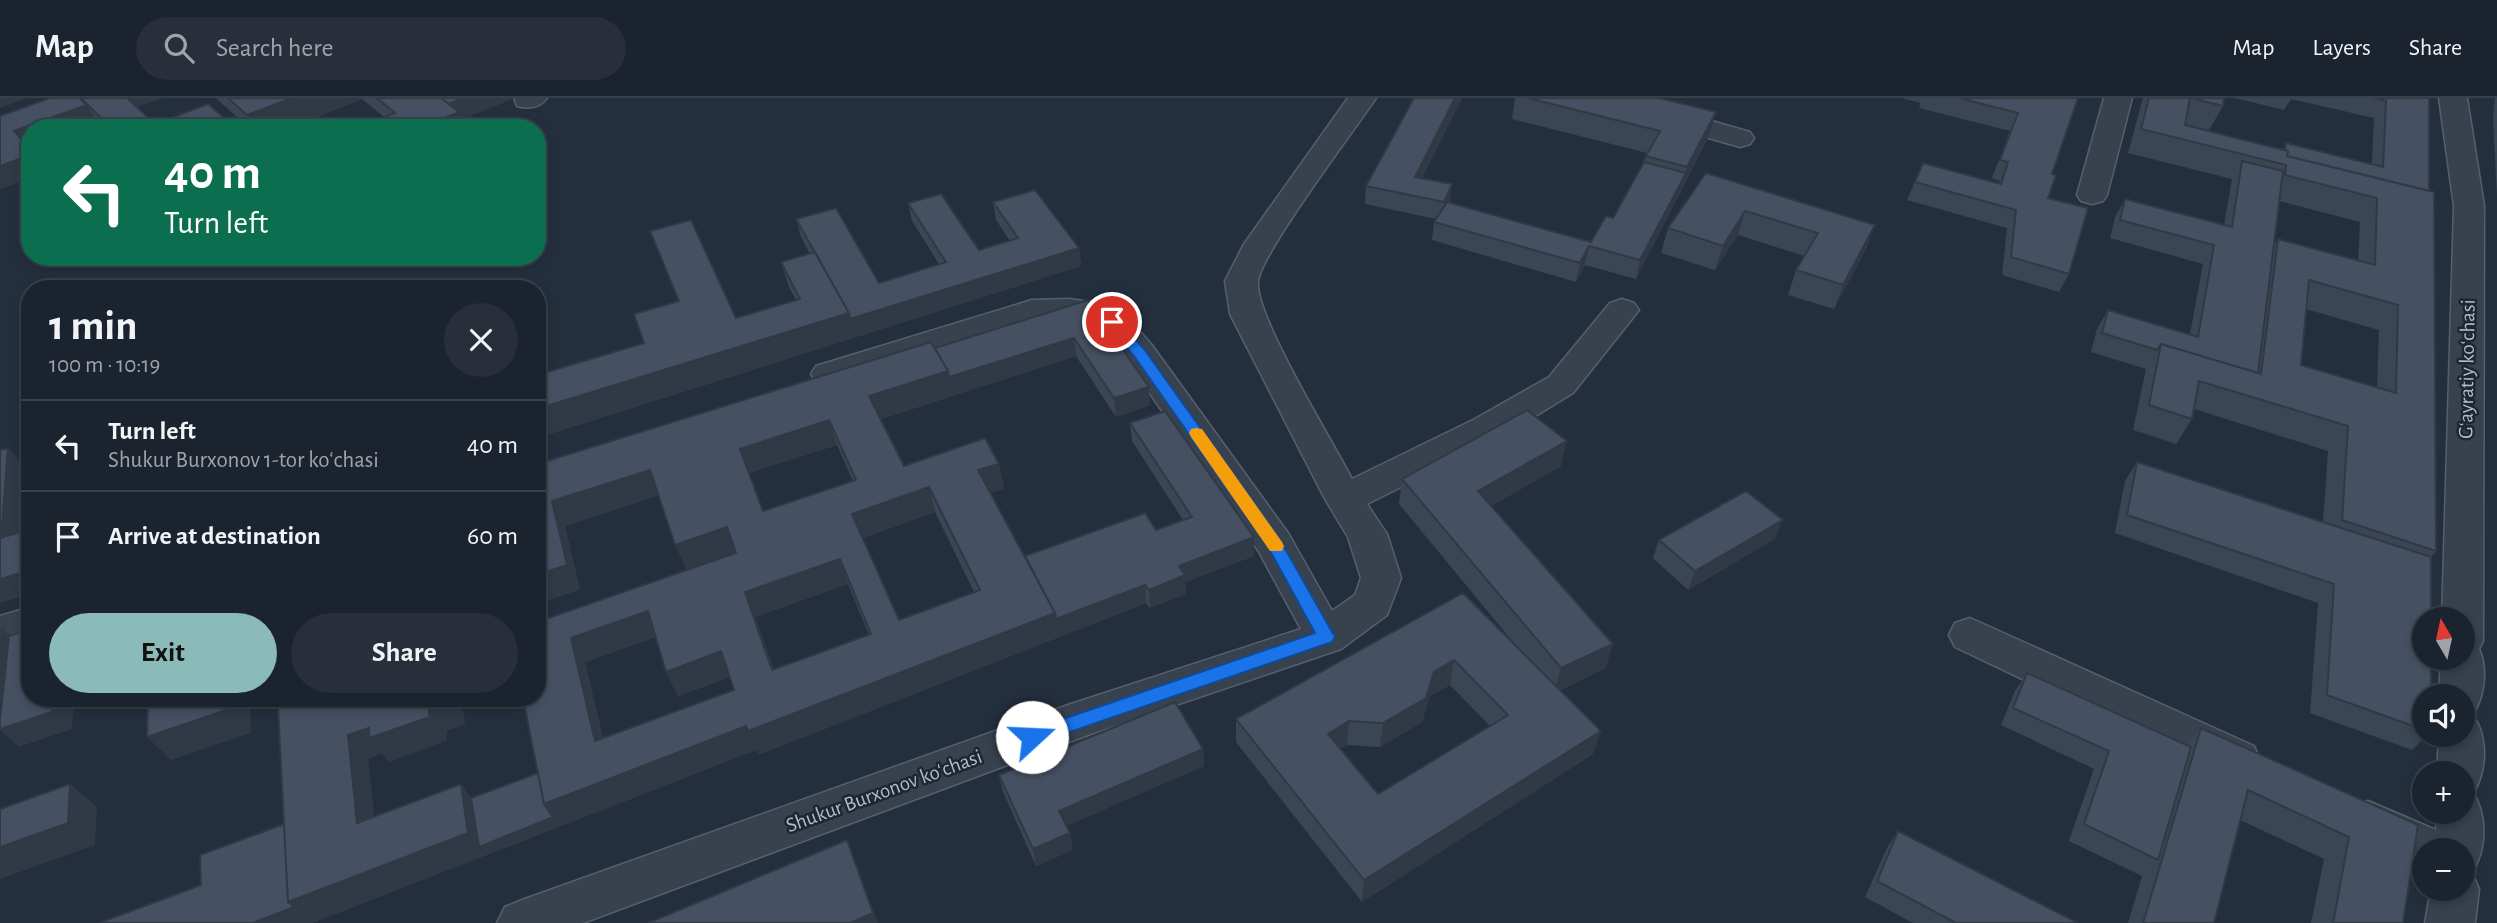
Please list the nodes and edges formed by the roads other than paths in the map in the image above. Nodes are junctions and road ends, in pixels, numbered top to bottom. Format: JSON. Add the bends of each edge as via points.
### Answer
{"nodes":[{"id":1,"x":1362,"y":98,"type":"edge"},
{"id":2,"x":1600,"y":98,"type":"edge"},
{"id":3,"x":2118,"y":98,"type":"edge"},
{"id":4,"x":2453,"y":98,"type":"edge"},
{"id":5,"x":1740,"y":138,"type":"dead end"},
{"id":6,"x":2092,"y":195,"type":"dead end"},
{"id":7,"x":1622,"y":310,"type":"dead end"},
{"id":8,"x":791,"y":386,"type":"edge"},
{"id":9,"x":1344,"y":499,"type":"junction"},
{"id":10,"x":2463,"y":607,"type":"edge"},
{"id":11,"x":21,"y":626,"type":"edge"},
{"id":12,"x":0,"y":632,"type":"edge"},
{"id":13,"x":1970,"y":635,"type":"dead end"},
{"id":14,"x":1326,"y":637,"type":"junction"},
{"id":15,"x":2268,"y":775,"type":"edge"},
{"id":16,"x":2330,"y":804,"type":"edge"},
{"id":17,"x":2412,"y":842,"type":"edge"},
{"id":18,"x":2453,"y":901,"type":"edge"},
{"id":19,"x":522,"y":923,"type":"edge"},
{"id":20,"x":2450,"y":923,"type":"edge"}],
"edges":[{"from":1,"to":9,"type":"street","name":"Shukur Burxonov koʻchasi","via":[[1260,244],[1241,281],[1247,314]]},
{"from":2,"to":5,"type":"street"},
{"from":3,"to":6,"type":"street"},
{"from":4,"to":10,"type":"street","name":"Gʻayratiy koʻchasi","via":[[2469,206]]},
{"from":7,"to":9,"type":"street","via":[[1561,385],[1488,428]]},
{"from":8,"to":14,"type":"street","via":[[1032,311],[1096,314],[1112,322],[1139,352],[1274,542]]},
{"from":9,"to":14,"type":"street","name":"Shukur Burxonov koʻchasi","via":[[1367,534],[1381,578],[1373,604]]},
{"from":11,"to":12,"type":"street"},
{"from":13,"to":15,"type":"street"},
{"from":14,"to":19,"type":"street","name":"Shukur Burxonov koʻchasi","via":[[1083,719]]},
{"from":16,"to":17,"type":"street"},
{"from":18,"to":20,"type":"street"}]}
